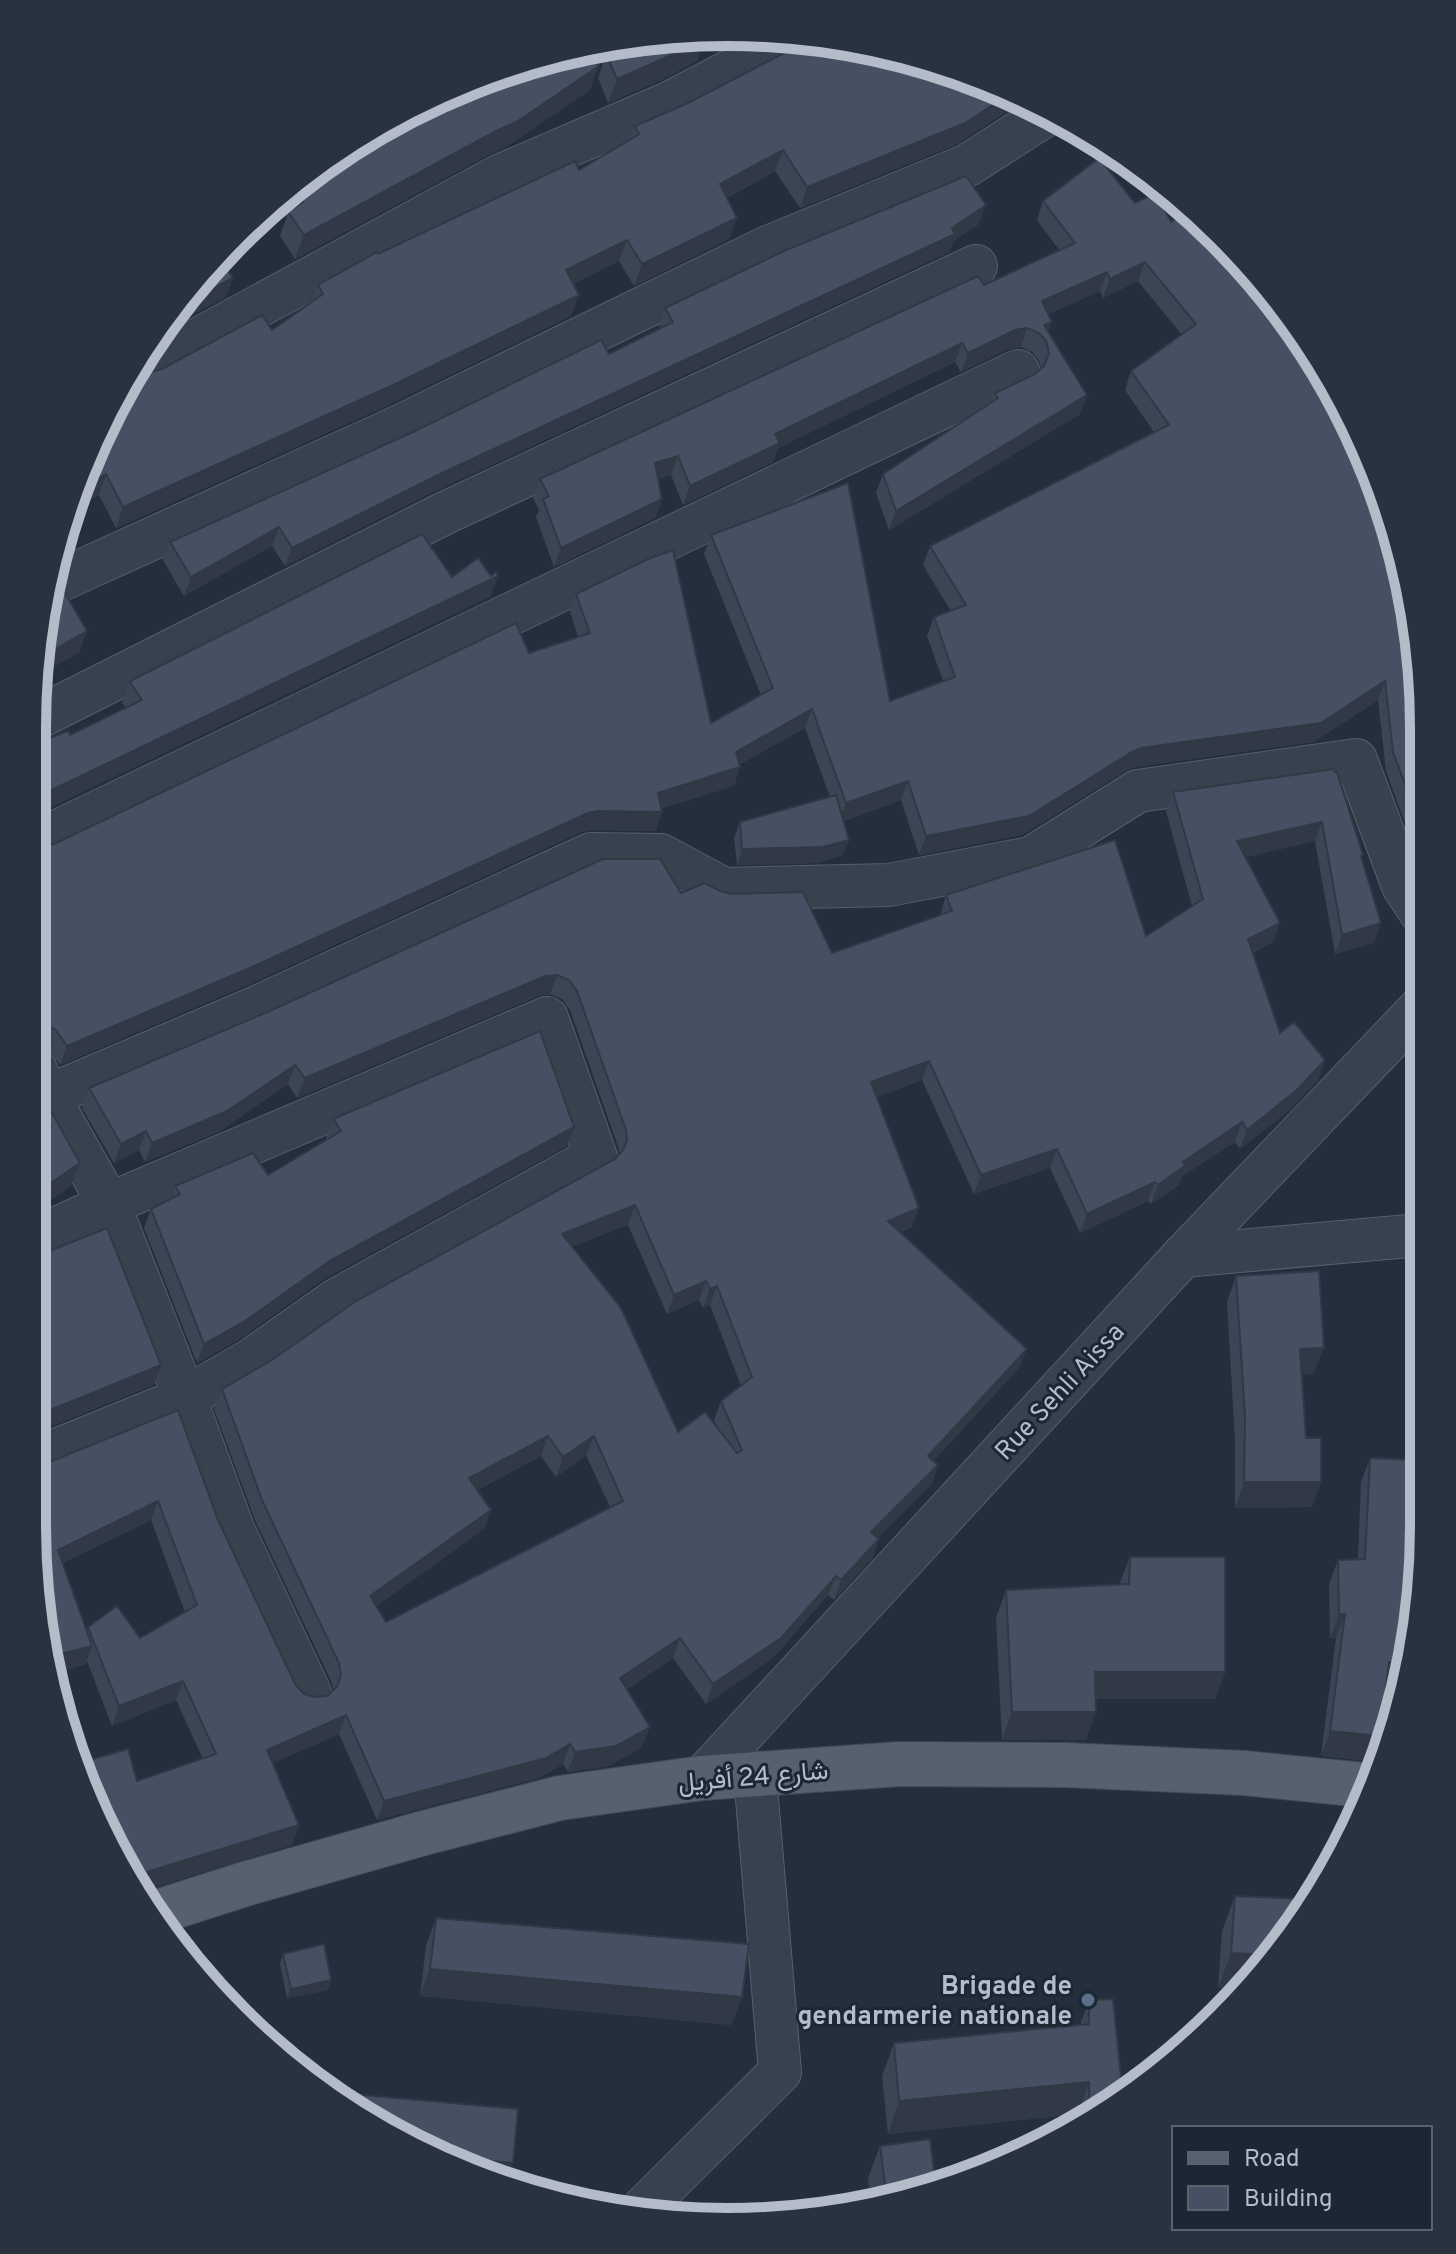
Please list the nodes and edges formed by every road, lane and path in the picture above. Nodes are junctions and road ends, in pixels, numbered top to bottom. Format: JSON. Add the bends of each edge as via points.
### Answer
{"nodes":[{"id":1,"x":775,"y":47,"type":"edge"},
{"id":2,"x":1038,"y":120,"type":"edge"},
{"id":3,"x":976,"y":266,"type":"dead end"},
{"id":4,"x":151,"y":365,"type":"edge"},
{"id":5,"x":1018,"y":371,"type":"dead end"},
{"id":6,"x":63,"y":579,"type":"edge"},
{"id":7,"x":46,"y":713,"type":"edge"},
{"id":8,"x":46,"y":837,"type":"edge"},
{"id":9,"x":1410,"y":896,"type":"edge"},
{"id":10,"x":1410,"y":1019,"type":"edge"},
{"id":11,"x":46,"y":1081,"type":"edge"},
{"id":12,"x":46,"y":1089,"type":"edge"},
{"id":13,"x":109,"y":1204,"type":"junction"},
{"id":14,"x":46,"y":1233,"type":"edge"},
{"id":15,"x":1410,"y":1236,"type":"edge"},
{"id":16,"x":1183,"y":1256,"type":"junction"},
{"id":17,"x":185,"y":1398,"type":"junction"},
{"id":18,"x":46,"y":1454,"type":"edge"},
{"id":19,"x":310,"y":1693,"type":"edge"},
{"id":20,"x":755,"y":1775,"type":"junction"},
{"id":21,"x":702,"y":1778,"type":"junction"},
{"id":22,"x":1359,"y":1785,"type":"edge"},
{"id":23,"x":164,"y":1910,"type":"edge"},
{"id":24,"x":648,"y":2203,"type":"edge"}],
"edges":[{"from":1,"to":4,"type":"street","via":[[669,103],[499,176]]},
{"from":2,"to":6,"type":"street","via":[[968,165],[768,247],[396,428]]},
{"from":3,"to":7,"type":"street","via":[[445,513]]},
{"from":5,"to":8,"type":"street"},
{"from":9,"to":11,"type":"street","via":[[1356,760],[1138,791],[1031,858],[889,885],[724,889],[661,855],[591,854],[255,1008]]},
{"from":10,"to":16,"type":"street","name":"Rue Sehli Aissa"},
{"from":12,"to":13,"type":"street"},
{"from":13,"to":14,"type":"street"},
{"from":13,"to":17,"type":"street"},
{"from":13,"to":17,"type":"street","via":[[547,1018],[596,1157],[336,1300],[251,1360]]},
{"from":15,"to":16,"type":"street"},
{"from":16,"to":21,"type":"street","name":"Rue Sehli Aissa"},
{"from":17,"to":18,"type":"street"},
{"from":17,"to":19,"type":"street","via":[[233,1529]]},
{"from":20,"to":21,"type":"main road","name":"شارع 24 أفريل"},
{"from":20,"to":22,"type":"main road","name":"شارع 24 أفريل","via":[[900,1764],[1065,1765]]},
{"from":20,"to":24,"type":"street","via":[[780,2072]]},
{"from":21,"to":23,"type":"main road","name":"شارع 24 أفريل","via":[[560,1798]]}]}
